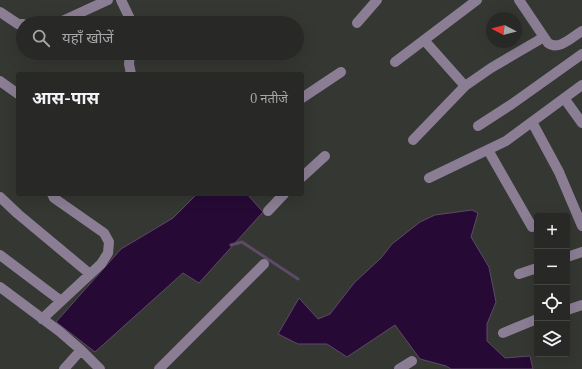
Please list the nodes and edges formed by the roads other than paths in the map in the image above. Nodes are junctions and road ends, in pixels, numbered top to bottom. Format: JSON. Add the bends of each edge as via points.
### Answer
{"nodes":[{"id":1,"x":108,"y":0,"type":"edge"},
{"id":2,"x":121,"y":0,"type":"edge"},
{"id":3,"x":377,"y":0,"type":"edge"},
{"id":4,"x":477,"y":0,"type":"edge"},
{"id":5,"x":519,"y":0,"type":"edge"},
{"id":6,"x":0,"y":12,"type":"edge"},
{"id":7,"x":73,"y":16,"type":"edge"},
{"id":8,"x":129,"y":16,"type":"edge"},
{"id":9,"x":16,"y":23,"type":"edge"},
{"id":10,"x":357,"y":23,"type":"dead end"},
{"id":11,"x":582,"y":31,"type":"edge"},
{"id":12,"x":544,"y":37,"type":"junction"},
{"id":13,"x":424,"y":40,"type":"junction"},
{"id":14,"x":582,"y":54,"type":"edge"},
{"id":15,"x":129,"y":60,"type":"edge"},
{"id":16,"x":396,"y":62,"type":"dead end"},
{"id":17,"x":131,"y":72,"type":"edge"},
{"id":18,"x":341,"y":72,"type":"dead end"},
{"id":19,"x":0,"y":81,"type":"edge"},
{"id":20,"x":582,"y":85,"type":"edge"},
{"id":21,"x":465,"y":86,"type":"junction"},
{"id":22,"x":16,"y":93,"type":"edge"},
{"id":23,"x":304,"y":97,"type":"edge"},
{"id":24,"x":564,"y":98,"type":"junction"},
{"id":25,"x":532,"y":122,"type":"junction"},
{"id":26,"x":582,"y":123,"type":"edge"},
{"id":27,"x":478,"y":126,"type":"dead end"},
{"id":28,"x":413,"y":140,"type":"dead end"},
{"id":29,"x":488,"y":150,"type":"junction"},
{"id":30,"x":325,"y":156,"type":"dead end"},
{"id":31,"x":304,"y":175,"type":"edge"},
{"id":32,"x":429,"y":178,"type":"dead end"},
{"id":33,"x":53,"y":196,"type":"edge"},
{"id":34,"x":282,"y":196,"type":"edge"},
{"id":35,"x":0,"y":197,"type":"edge"},
{"id":36,"x":268,"y":211,"type":"dead end"},
{"id":37,"x":582,"y":226,"type":"edge"},
{"id":38,"x":532,"y":227,"type":"dead end"},
{"id":39,"x":582,"y":252,"type":"edge"},
{"id":40,"x":0,"y":255,"type":"edge"},
{"id":41,"x":570,"y":256,"type":"edge"},
{"id":42,"x":264,"y":264,"type":"dead end"},
{"id":43,"x":534,"y":269,"type":"edge"},
{"id":44,"x":90,"y":274,"type":"junction"},
{"id":45,"x":519,"y":274,"type":"dead end"},
{"id":46,"x":0,"y":287,"type":"edge"},
{"id":47,"x":61,"y":302,"type":"junction"},
{"id":48,"x":582,"y":305,"type":"edge"},
{"id":49,"x":570,"y":309,"type":"edge"},
{"id":50,"x":42,"y":319,"type":"junction"},
{"id":51,"x":534,"y":320,"type":"edge"},
{"id":52,"x":503,"y":333,"type":"dead end"},
{"id":53,"x":81,"y":350,"type":"junction"},
{"id":54,"x":412,"y":361,"type":"dead end"},
{"id":55,"x":64,"y":369,"type":"edge"},
{"id":56,"x":100,"y":369,"type":"edge"},
{"id":57,"x":159,"y":369,"type":"edge"},
{"id":58,"x":399,"y":369,"type":"edge"}],
"edges":[{"from":1,"to":7,"type":"street"},
{"from":2,"to":8,"type":"street"},
{"from":3,"to":10,"type":"street"},
{"from":4,"to":13,"type":"street"},
{"from":5,"to":12,"type":"street"},
{"from":6,"to":9,"type":"street"},
{"from":11,"to":12,"type":"street","via":[[558,46],[552,46]]},
{"from":12,"to":21,"type":"street"},
{"from":13,"to":16,"type":"street"},
{"from":13,"to":21,"type":"street"},
{"from":14,"to":27,"type":"street"},
{"from":15,"to":17,"type":"street"},
{"from":18,"to":23,"type":"street"},
{"from":19,"to":22,"type":"street"},
{"from":20,"to":24,"type":"street"},
{"from":21,"to":28,"type":"street"},
{"from":24,"to":25,"type":"street"},
{"from":24,"to":26,"type":"street"},
{"from":25,"to":29,"type":"street","via":[[506,141]]},
{"from":25,"to":37,"type":"street","via":[[559,172]]},
{"from":29,"to":32,"type":"street"},
{"from":29,"to":38,"type":"street"},
{"from":30,"to":31,"type":"street"},
{"from":33,"to":44,"type":"street","via":[[104,233],[109,242],[108,253]]},
{"from":34,"to":36,"type":"street"},
{"from":35,"to":44,"type":"street"},
{"from":39,"to":41,"type":"street"},
{"from":40,"to":47,"type":"street"},
{"from":42,"to":57,"type":"street"},
{"from":43,"to":45,"type":"street"},
{"from":44,"to":47,"type":"street"},
{"from":46,"to":50,"type":"street"},
{"from":47,"to":50,"type":"street"},
{"from":48,"to":49,"type":"street"},
{"from":50,"to":53,"type":"street"},
{"from":51,"to":52,"type":"street"},
{"from":53,"to":55,"type":"street"},
{"from":53,"to":56,"type":"street"},
{"from":54,"to":58,"type":"street"}]}
